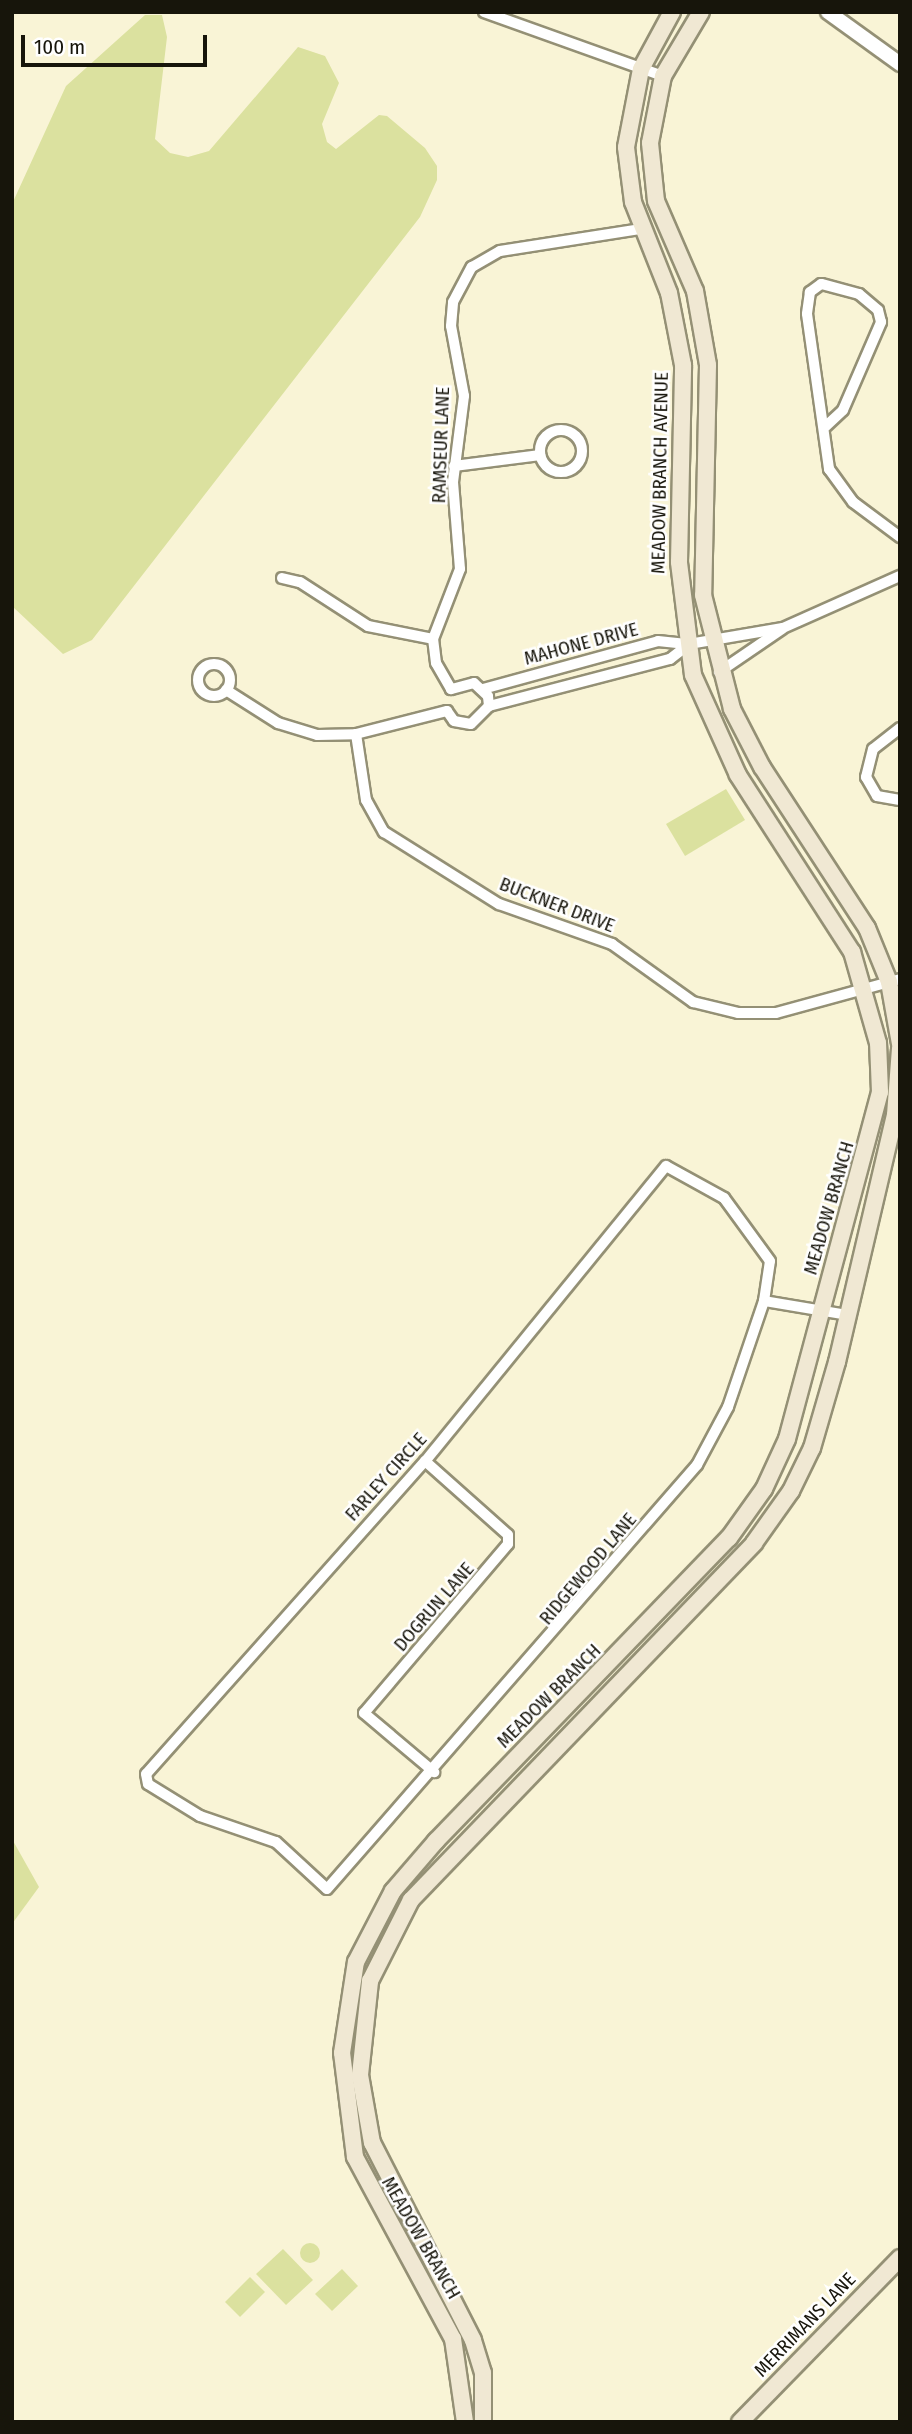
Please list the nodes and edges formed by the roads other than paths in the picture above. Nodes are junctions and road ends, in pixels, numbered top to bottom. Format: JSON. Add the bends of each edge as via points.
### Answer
{"nodes":[{"id":1,"x":484,"y":12,"type":"edge"},
{"id":2,"x":672,"y":12,"type":"edge"},
{"id":3,"x":701,"y":12,"type":"edge"},
{"id":4,"x":828,"y":12,"type":"edge"},
{"id":5,"x":900,"y":64,"type":"edge"},
{"id":6,"x":641,"y":69,"type":"junction"},
{"id":7,"x":663,"y":76,"type":"junction"},
{"id":8,"x":641,"y":229,"type":"junction"},
{"id":9,"x":826,"y":426,"type":"junction"},
{"id":10,"x":540,"y":454,"type":"junction"},
{"id":11,"x":454,"y":466,"type":"junction"},
{"id":12,"x":900,"y":537,"type":"edge"},
{"id":13,"x":900,"y":576,"type":"edge"},
{"id":14,"x":282,"y":578,"type":"dead end"},
{"id":15,"x":783,"y":628,"type":"junction"},
{"id":16,"x":433,"y":639,"type":"junction"},
{"id":17,"x":713,"y":639,"type":"junction"},
{"id":18,"x":690,"y":644,"type":"junction"},
{"id":19,"x":719,"y":672,"type":"junction"},
{"id":20,"x":451,"y":689,"type":"junction"},
{"id":21,"x":483,"y":689,"type":"junction"},
{"id":22,"x":226,"y":690,"type":"dead end"},
{"id":23,"x":489,"y":706,"type":"junction"},
{"id":24,"x":447,"y":710,"type":"junction"},
{"id":25,"x":900,"y":728,"type":"edge"},
{"id":26,"x":356,"y":734,"type":"junction"},
{"id":27,"x":900,"y":800,"type":"edge"},
{"id":28,"x":894,"y":981,"type":"edge"},
{"id":29,"x":867,"y":989,"type":"junction"},
{"id":30,"x":900,"y":1046,"type":"edge"},
{"id":31,"x":764,"y":1301,"type":"junction"},
{"id":32,"x":823,"y":1308,"type":"junction"},
{"id":33,"x":848,"y":1315,"type":"junction"},
{"id":34,"x":425,"y":1461,"type":"junction"},
{"id":35,"x":434,"y":1772,"type":"junction"},
{"id":36,"x":327,"y":1889,"type":"joint"},
{"id":37,"x":900,"y":2258,"type":"edge"},
{"id":38,"x":466,"y":2422,"type":"edge"},
{"id":39,"x":483,"y":2422,"type":"edge"},
{"id":40,"x":740,"y":2422,"type":"edge"}],
"edges":[{"from":1,"to":6,"type":"street"},
{"from":2,"to":6,"type":"main road","name":"MEADOW BRANCH AVENUE"},
{"from":3,"to":7,"type":"main road"},
{"from":4,"to":5,"type":"street"},
{"from":6,"to":7,"type":"street"},
{"from":6,"to":8,"type":"main road","name":"MEADOW BRANCH AVENUE","via":[[626,147]]},
{"from":7,"to":17,"type":"main road","via":[[651,168],[661,215],[695,291],[708,365],[702,562]]},
{"from":8,"to":11,"type":"street","name":"RAMSEUR LANE","via":[[514,246],[472,267],[450,315],[464,396]]},
{"from":8,"to":18,"type":"main road","name":"MEADOW BRANCH AVENUE","via":[[669,293],[684,374],[679,562]]},
{"from":9,"to":9,"type":"street","via":[[807,314],[810,292],[821,284],[859,294],[878,310],[881,322],[843,410]]},
{"from":9,"to":12,"type":"street","via":[[829,469],[839,485]]},
{"from":10,"to":10,"type":"street","via":[[553,431],[574,433],[582,446],[579,462],[566,472],[550,470]]},
{"from":10,"to":11,"type":"street"},
{"from":11,"to":16,"type":"street","name":"RAMSEUR LANE","via":[[458,580]]},
{"from":13,"to":15,"type":"street","name":"MAHONE DRIVE"},
{"from":14,"to":16,"type":"street","via":[[300,582],[369,626]]},
{"from":15,"to":17,"type":"street","name":"MAHONE DRIVE"},
{"from":15,"to":19,"type":"street"},
{"from":16,"to":20,"type":"street","via":[[436,663]]},
{"from":17,"to":18,"type":"street","name":"MAHONE DRIVE"},
{"from":17,"to":19,"type":"main road"},
{"from":18,"to":21,"type":"street","name":"MAHONE DRIVE","via":[[658,641]]},
{"from":18,"to":23,"type":"street","name":"MAHONE DRIVE","via":[[670,659]]},
{"from":18,"to":29,"type":"main road","name":"MEADOW BRANCH AVENUE","via":[[693,676],[719,739],[843,936]]},
{"from":19,"to":28,"type":"main road","via":[[744,736],[858,913]]},
{"from":20,"to":21,"type":"street","name":"MAHONE DRIVE","via":[[466,682]]},
{"from":20,"to":24,"type":"street"},
{"from":21,"to":23,"type":"street"},
{"from":22,"to":26,"type":"street","via":[[299,731]]},
{"from":23,"to":24,"type":"street","name":"MAHONE DRIVE","via":[[471,724],[454,720]]},
{"from":24,"to":26,"type":"street"},
{"from":25,"to":27,"type":"street","via":[[873,749],[866,776],[877,796]]},
{"from":26,"to":29,"type":"street","name":"BUCKNER DRIVE","via":[[366,800],[384,832],[499,904],[612,944],[674,992],[710,1007],[755,1014]]},
{"from":28,"to":29,"type":"street","name":"BUCKNER DRIVE"},
{"from":28,"to":30,"type":"main road","name":"MEADOW BRANCH"},
{"from":29,"to":32,"type":"main road","name":"MEADOW BRANCH","via":[[880,1093]]},
{"from":30,"to":33,"type":"main road","name":"MEADOW BRANCH","via":[[895,1115]]},
{"from":31,"to":32,"type":"street"},
{"from":31,"to":34,"type":"street","name":"FARLEY CIRCLE","via":[[770,1261],[724,1198],[666,1166]]},
{"from":31,"to":35,"type":"street","name":"RIDGEWOOD LANE","via":[[728,1407],[697,1465]]},
{"from":32,"to":33,"type":"street"},
{"from":32,"to":38,"type":"main road","name":"MEADOW BRANCH","via":[[787,1439],[764,1489],[729,1538],[436,1841],[393,1891],[356,1962],[342,2053],[355,2157],[453,2339]]},
{"from":33,"to":39,"type":"main road","name":"MEADOW BRANCH","via":[[812,1448],[754,1544],[411,1900],[370,1981],[360,2075],[372,2143],[474,2340]]},
{"from":34,"to":35,"type":"street","name":"DOGRUN LANE","via":[[508,1535],[508,1544],[364,1713]]},
{"from":34,"to":36,"type":"street","name":"FARLEY CIRCLE","via":[[146,1774],[148,1784],[200,1816],[276,1842]]},
{"from":35,"to":36,"type":"street","name":"RIDGEWOOD LANE"},
{"from":37,"to":40,"type":"main road","name":"MERRIMANS LANE"}]}
